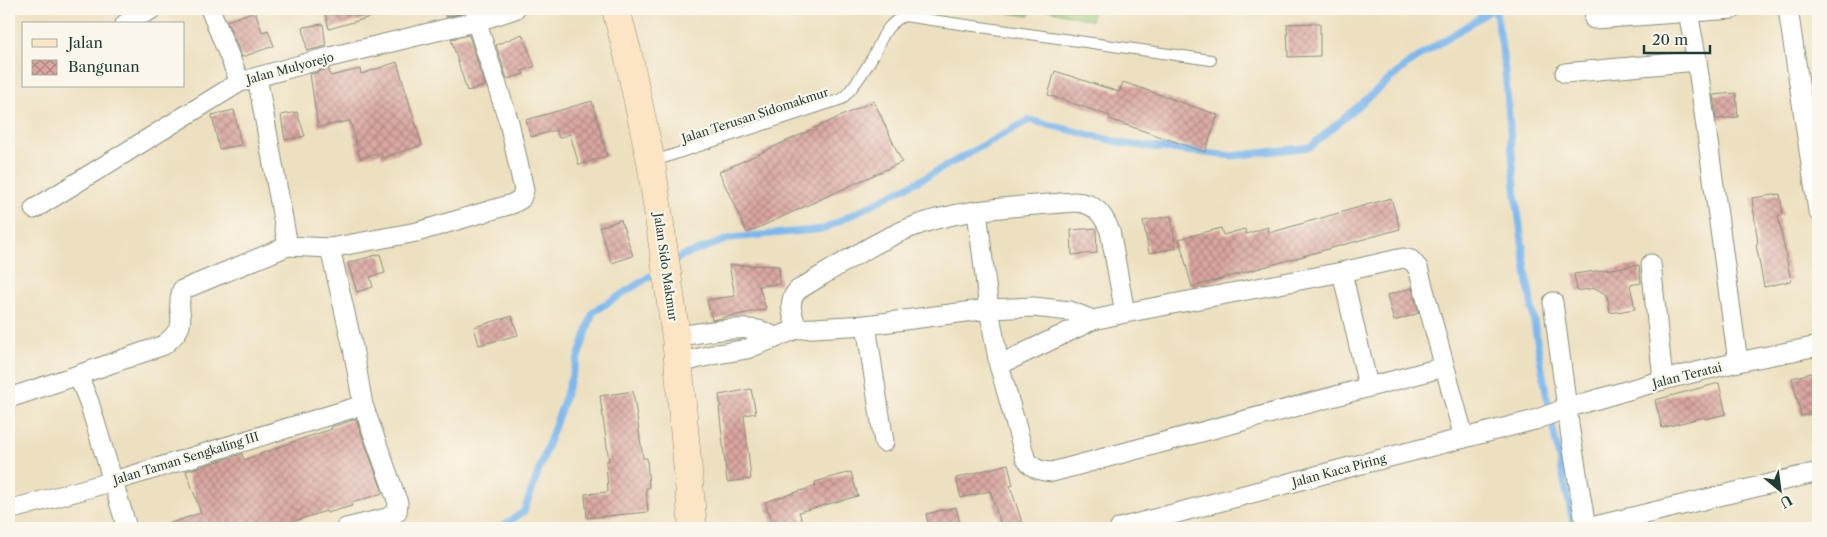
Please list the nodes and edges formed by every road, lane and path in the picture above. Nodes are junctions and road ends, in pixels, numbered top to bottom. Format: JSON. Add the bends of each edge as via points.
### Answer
{"nodes":[{"id":1,"x":152,"y":9,"type":"edge"},
{"id":2,"x":210,"y":9,"type":"edge"},
{"id":3,"x":514,"y":9,"type":"edge"},
{"id":4,"x":616,"y":9,"type":"edge"},
{"id":5,"x":1733,"y":9,"type":"edge"},
{"id":6,"x":1788,"y":9,"type":"edge"},
{"id":7,"x":1688,"y":12,"type":"junction"},
{"id":8,"x":477,"y":15,"type":"edge"},
{"id":9,"x":1594,"y":19,"type":"dead end"},
{"id":10,"x":129,"y":22,"type":"edge"},
{"id":11,"x":1211,"y":60,"type":"dead end"},
{"id":12,"x":1697,"y":61,"type":"junction"},
{"id":13,"x":1565,"y":73,"type":"dead end"},
{"id":14,"x":248,"y":80,"type":"junction"},
{"id":15,"x":651,"y":162,"type":"junction"},
{"id":16,"x":34,"y":209,"type":"dead end"},
{"id":17,"x":977,"y":211,"type":"junction"},
{"id":18,"x":1818,"y":211,"type":"edge"},
{"id":19,"x":288,"y":246,"type":"junction"},
{"id":20,"x":330,"y":248,"type":"junction"},
{"id":21,"x":1651,"y":264,"type":"dead end"},
{"id":22,"x":1342,"y":272,"type":"junction"},
{"id":23,"x":1553,"y":302,"type":"dead end"},
{"id":24,"x":989,"y":309,"type":"junction"},
{"id":25,"x":1125,"y":312,"type":"junction"},
{"id":26,"x":1093,"y":320,"type":"junction"},
{"id":27,"x":866,"y":325,"type":"junction"},
{"id":28,"x":797,"y":329,"type":"junction"},
{"id":29,"x":776,"y":338,"type":"junction"},
{"id":30,"x":1818,"y":346,"type":"edge"},
{"id":31,"x":677,"y":350,"type":"junction"},
{"id":32,"x":1738,"y":362,"type":"junction"},
{"id":33,"x":999,"y":365,"type":"junction"},
{"id":34,"x":1444,"y":367,"type":"junction"},
{"id":35,"x":78,"y":374,"type":"junction"},
{"id":36,"x":1664,"y":380,"type":"junction"},
{"id":37,"x":1368,"y":386,"type":"junction"},
{"id":38,"x":9,"y":398,"type":"edge"},
{"id":39,"x":363,"y":405,"type":"junction"},
{"id":40,"x":1562,"y":410,"type":"junction"},
{"id":41,"x":1464,"y":438,"type":"junction"},
{"id":42,"x":884,"y":442,"type":"dead end"},
{"id":43,"x":1818,"y":472,"type":"edge"},
{"id":44,"x":114,"y":481,"type":"junction"},
{"id":45,"x":9,"y":510,"type":"edge"},
{"id":46,"x":1148,"y":524,"type":"edge"},
{"id":47,"x":127,"y":528,"type":"edge"},
{"id":48,"x":346,"y":528,"type":"edge"},
{"id":49,"x":693,"y":528,"type":"edge"},
{"id":50,"x":1120,"y":528,"type":"edge"},
{"id":51,"x":1587,"y":528,"type":"edge"}],
"edges":[{"from":1,"to":10,"type":"street"},
{"from":2,"to":14,"type":"street"},
{"from":3,"to":8,"type":"street","name":"Jalan Mulyorejo"},
{"from":4,"to":15,"type":"main road","name":"Jalan Sido Makmur"},
{"from":5,"to":7,"type":"street"},
{"from":6,"to":18,"type":"street"},
{"from":7,"to":9,"type":"street"},
{"from":7,"to":12,"type":"street"},
{"from":8,"to":14,"type":"street","name":"Jalan Mulyorejo"},
{"from":8,"to":20,"type":"street","via":[[509,122],[524,190],[521,199],[416,232]]},
{"from":11,"to":15,"type":"lane","name":"Jalan Terusan Sidomakmur","via":[[904,16],[887,28],[871,60],[842,99]]},
{"from":12,"to":13,"type":"street"},
{"from":12,"to":32,"type":"street"},
{"from":14,"to":16,"type":"street","name":"Jalan Mulyorejo"},
{"from":14,"to":19,"type":"street"},
{"from":15,"to":31,"type":"main road","name":"Jalan Sido Makmur"},
{"from":17,"to":24,"type":"street"},
{"from":17,"to":25,"type":"street","via":[[1076,202],[1096,208],[1110,232]]},
{"from":17,"to":28,"type":"street","via":[[908,229],[798,290],[790,306]]},
{"from":19,"to":20,"type":"street"},
{"from":19,"to":35,"type":"street","via":[[182,290],[180,328],[164,346]]},
{"from":20,"to":39,"type":"street"},
{"from":21,"to":36,"type":"street"},
{"from":22,"to":25,"type":"street"},
{"from":22,"to":34,"type":"street","via":[[1403,258],[1411,260],[1418,268]]},
{"from":22,"to":37,"type":"street"},
{"from":23,"to":40,"type":"street"},
{"from":24,"to":26,"type":"street","via":[[1033,307],[1070,311]]},
{"from":24,"to":27,"type":"street"},
{"from":24,"to":33,"type":"street"},
{"from":25,"to":26,"type":"street"},
{"from":26,"to":33,"type":"street"},
{"from":27,"to":28,"type":"street"},
{"from":27,"to":42,"type":"street"},
{"from":28,"to":29,"type":"street"},
{"from":29,"to":31,"type":"street","via":[[747,349],[712,355]]},
{"from":29,"to":31,"type":"street","via":[[760,330],[705,332]]},
{"from":30,"to":32,"type":"street","name":"Jalan Teratai"},
{"from":31,"to":49,"type":"main road","name":"Jalan Sido Makmur"},
{"from":32,"to":36,"type":"street","name":"Jalan Teratai"},
{"from":33,"to":37,"type":"street","via":[[1025,457],[1029,465],[1042,472],[1052,472]]},
{"from":34,"to":37,"type":"street"},
{"from":34,"to":41,"type":"street"},
{"from":35,"to":38,"type":"street"},
{"from":35,"to":44,"type":"street"},
{"from":36,"to":40,"type":"street","name":"Jalan Teratai"},
{"from":39,"to":44,"type":"street","name":"Jalan Taman Sengkaling III"},
{"from":39,"to":48,"type":"street","via":[[398,503],[397,512],[387,518]]},
{"from":40,"to":41,"type":"street","name":"Jalan Kaca Piring"},
{"from":40,"to":51,"type":"street"},
{"from":41,"to":46,"type":"street","name":"Jalan Kaca Piring"},
{"from":43,"to":51,"type":"street"},
{"from":44,"to":45,"type":"street","name":"Jalan Taman Sengkaling III"},
{"from":44,"to":47,"type":"street"},
{"from":46,"to":50,"type":"street","name":"Jalan Kaca Piring"}]}
